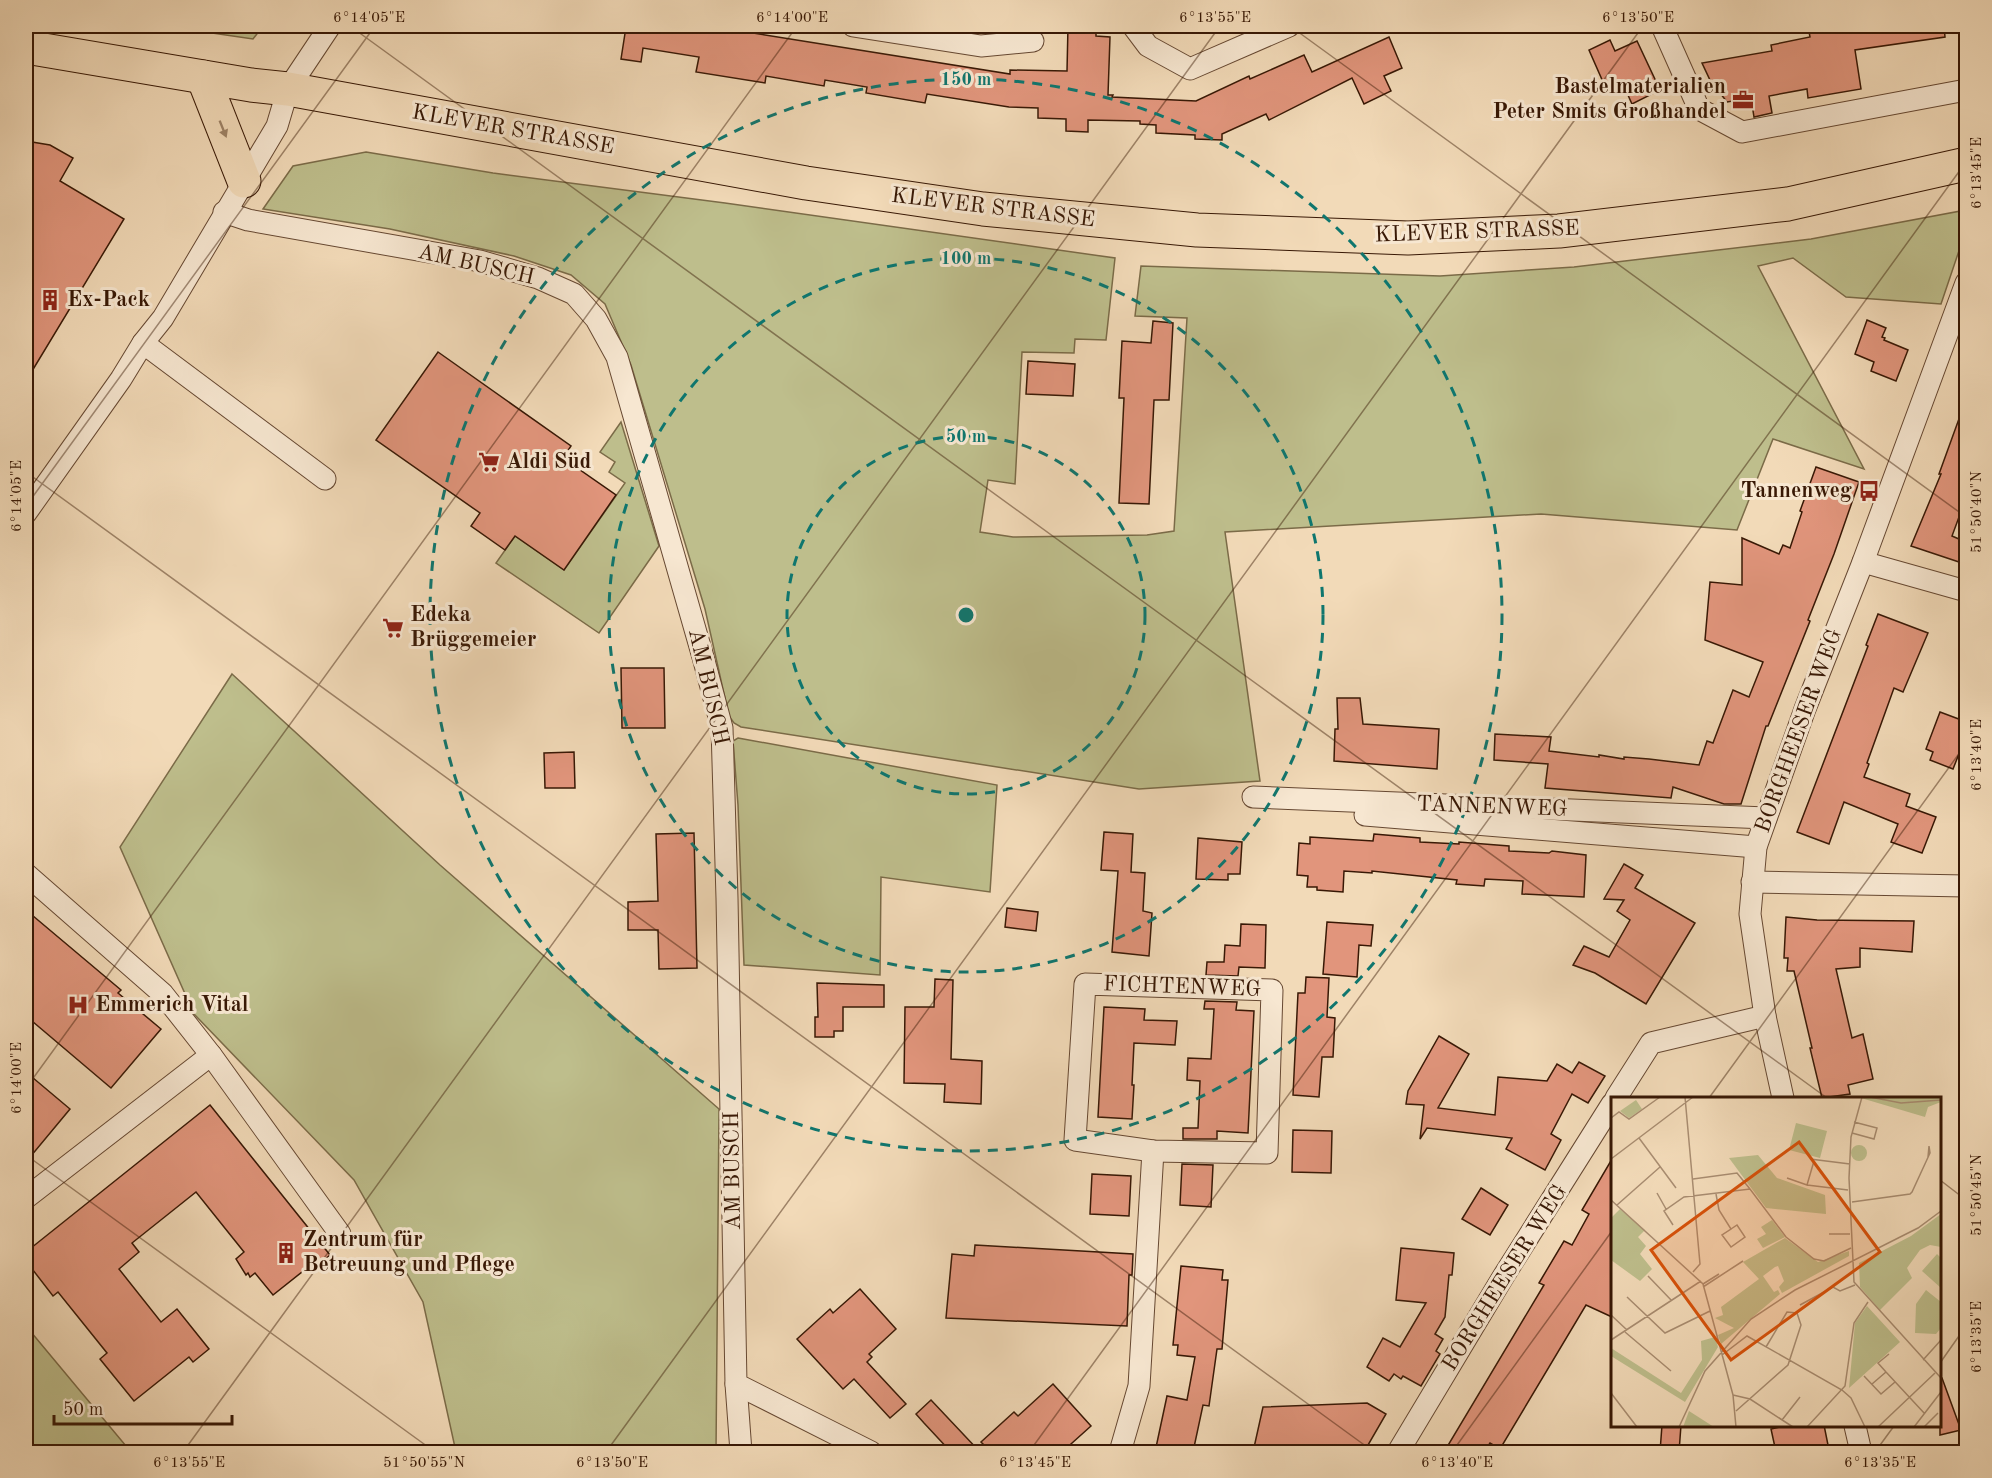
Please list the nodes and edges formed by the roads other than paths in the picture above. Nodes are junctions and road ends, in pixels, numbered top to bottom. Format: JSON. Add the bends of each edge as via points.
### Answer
{"nodes":[{"id":1,"x":330,"y":26,"type":"edge"},
{"id":2,"x":852,"y":26,"type":"edge"},
{"id":3,"x":1133,"y":26,"type":"edge"},
{"id":4,"x":1289,"y":26,"type":"edge"},
{"id":5,"x":1662,"y":26,"type":"edge"},
{"id":6,"x":1033,"y":41,"type":"dead end"},
{"id":7,"x":26,"y":47,"type":"edge"},
{"id":8,"x":203,"y":77,"type":"junction"},
{"id":9,"x":288,"y":88,"type":"junction"},
{"id":10,"x":1966,"y":90,"type":"edge"},
{"id":11,"x":1966,"y":164,"type":"edge"},
{"id":12,"x":244,"y":181,"type":"junction"},
{"id":13,"x":225,"y":212,"type":"junction"},
{"id":14,"x":1966,"y":283,"type":"edge"},
{"id":15,"x":143,"y":344,"type":"junction"},
{"id":16,"x":326,"y":479,"type":"dead end"},
{"id":17,"x":26,"y":513,"type":"edge"},
{"id":18,"x":1863,"y":562,"type":"junction"},
{"id":19,"x":1966,"y":591,"type":"edge"},
{"id":20,"x":1253,"y":797,"type":"dead end"},
{"id":21,"x":1362,"y":815,"type":"dead end"},
{"id":22,"x":1766,"y":818,"type":"junction"},
{"id":23,"x":1756,"y":847,"type":"junction"},
{"id":24,"x":26,"y":874,"type":"edge"},
{"id":25,"x":1752,"y":882,"type":"junction"},
{"id":26,"x":1966,"y":886,"type":"edge"},
{"id":27,"x":1765,"y":1016,"type":"junction"},
{"id":28,"x":211,"y":1055,"type":"junction"},
{"id":29,"x":1617,"y":1097,"type":"edge"},
{"id":30,"x":1783,"y":1097,"type":"edge"},
{"id":31,"x":1611,"y":1106,"type":"edge"},
{"id":32,"x":1153,"y":1151,"type":"junction"},
{"id":33,"x":26,"y":1198,"type":"edge"},
{"id":34,"x":340,"y":1234,"type":"dead end"},
{"id":35,"x":736,"y":1384,"type":"junction"},
{"id":36,"x":1855,"y":1427,"type":"edge"},
{"id":37,"x":741,"y":1452,"type":"edge"},
{"id":38,"x":872,"y":1452,"type":"edge"},
{"id":39,"x":1120,"y":1452,"type":"edge"},
{"id":40,"x":1398,"y":1452,"type":"edge"},
{"id":41,"x":1861,"y":1452,"type":"edge"}],
"edges":[{"from":1,"to":9,"type":"street"},
{"from":2,"to":6,"type":"street","via":[[981,46]]},
{"from":3,"to":4,"type":"street","via":[[1148,46],[1190,69]]},
{"from":5,"to":10,"type":"street","via":[[1699,109],[1742,132]]},
{"from":7,"to":8,"type":"main road","name":"KLEVER STRASSE"},
{"from":8,"to":9,"type":"main road","name":"KLEVER STRASSE"},
{"from":8,"to":12,"type":"main road","one_way":true},
{"from":9,"to":11,"type":"main road","name":"KLEVER STRASSE","via":[[806,183],[982,209],[1197,230],[1408,238],[1559,231],[1788,204]]},
{"from":9,"to":12,"type":"street","via":[[277,126]]},
{"from":12,"to":13,"type":"street"},
{"from":13,"to":15,"type":"street","via":[[163,318]]},
{"from":13,"to":35,"type":"street","name":"AM BUSCH","via":[[248,220],[480,261],[538,278],[574,294],[596,319],[617,357],[722,728]]},
{"from":14,"to":18,"type":"street","name":"BORGHEESER WEG"},
{"from":15,"to":16,"type":"street"},
{"from":15,"to":17,"type":"street"},
{"from":18,"to":19,"type":"street"},
{"from":18,"to":22,"type":"street","name":"BORGHEESER WEG"},
{"from":20,"to":22,"type":"street","name":"TANNENWEG"},
{"from":21,"to":23,"type":"street","name":"TANNENWEG"},
{"from":22,"to":23,"type":"street","name":"BORGHEESER WEG"},
{"from":23,"to":25,"type":"street","name":"BORGHEESER WEG"},
{"from":24,"to":28,"type":"street","via":[[163,994]]},
{"from":25,"to":26,"type":"street"},
{"from":25,"to":27,"type":"street","name":"BORGHEESER WEG","via":[[1750,914]]},
{"from":27,"to":29,"type":"street","via":[[1651,1043]]},
{"from":27,"to":30,"type":"street","name":"BORGHEESER WEG"},
{"from":28,"to":33,"type":"street"},
{"from":28,"to":34,"type":"street"},
{"from":31,"to":40,"type":"street","name":"BORGHEESER WEG"},
{"from":32,"to":32,"type":"street","name":"FICHTENWEG","via":[[1267,1153],[1272,990],[1084,984],[1075,1140]]},
{"from":32,"to":39,"type":"street","via":[[1139,1386]]},
{"from":35,"to":37,"type":"street","name":"AM BUSCH"},
{"from":35,"to":38,"type":"street"},
{"from":36,"to":41,"type":"street"}]}
